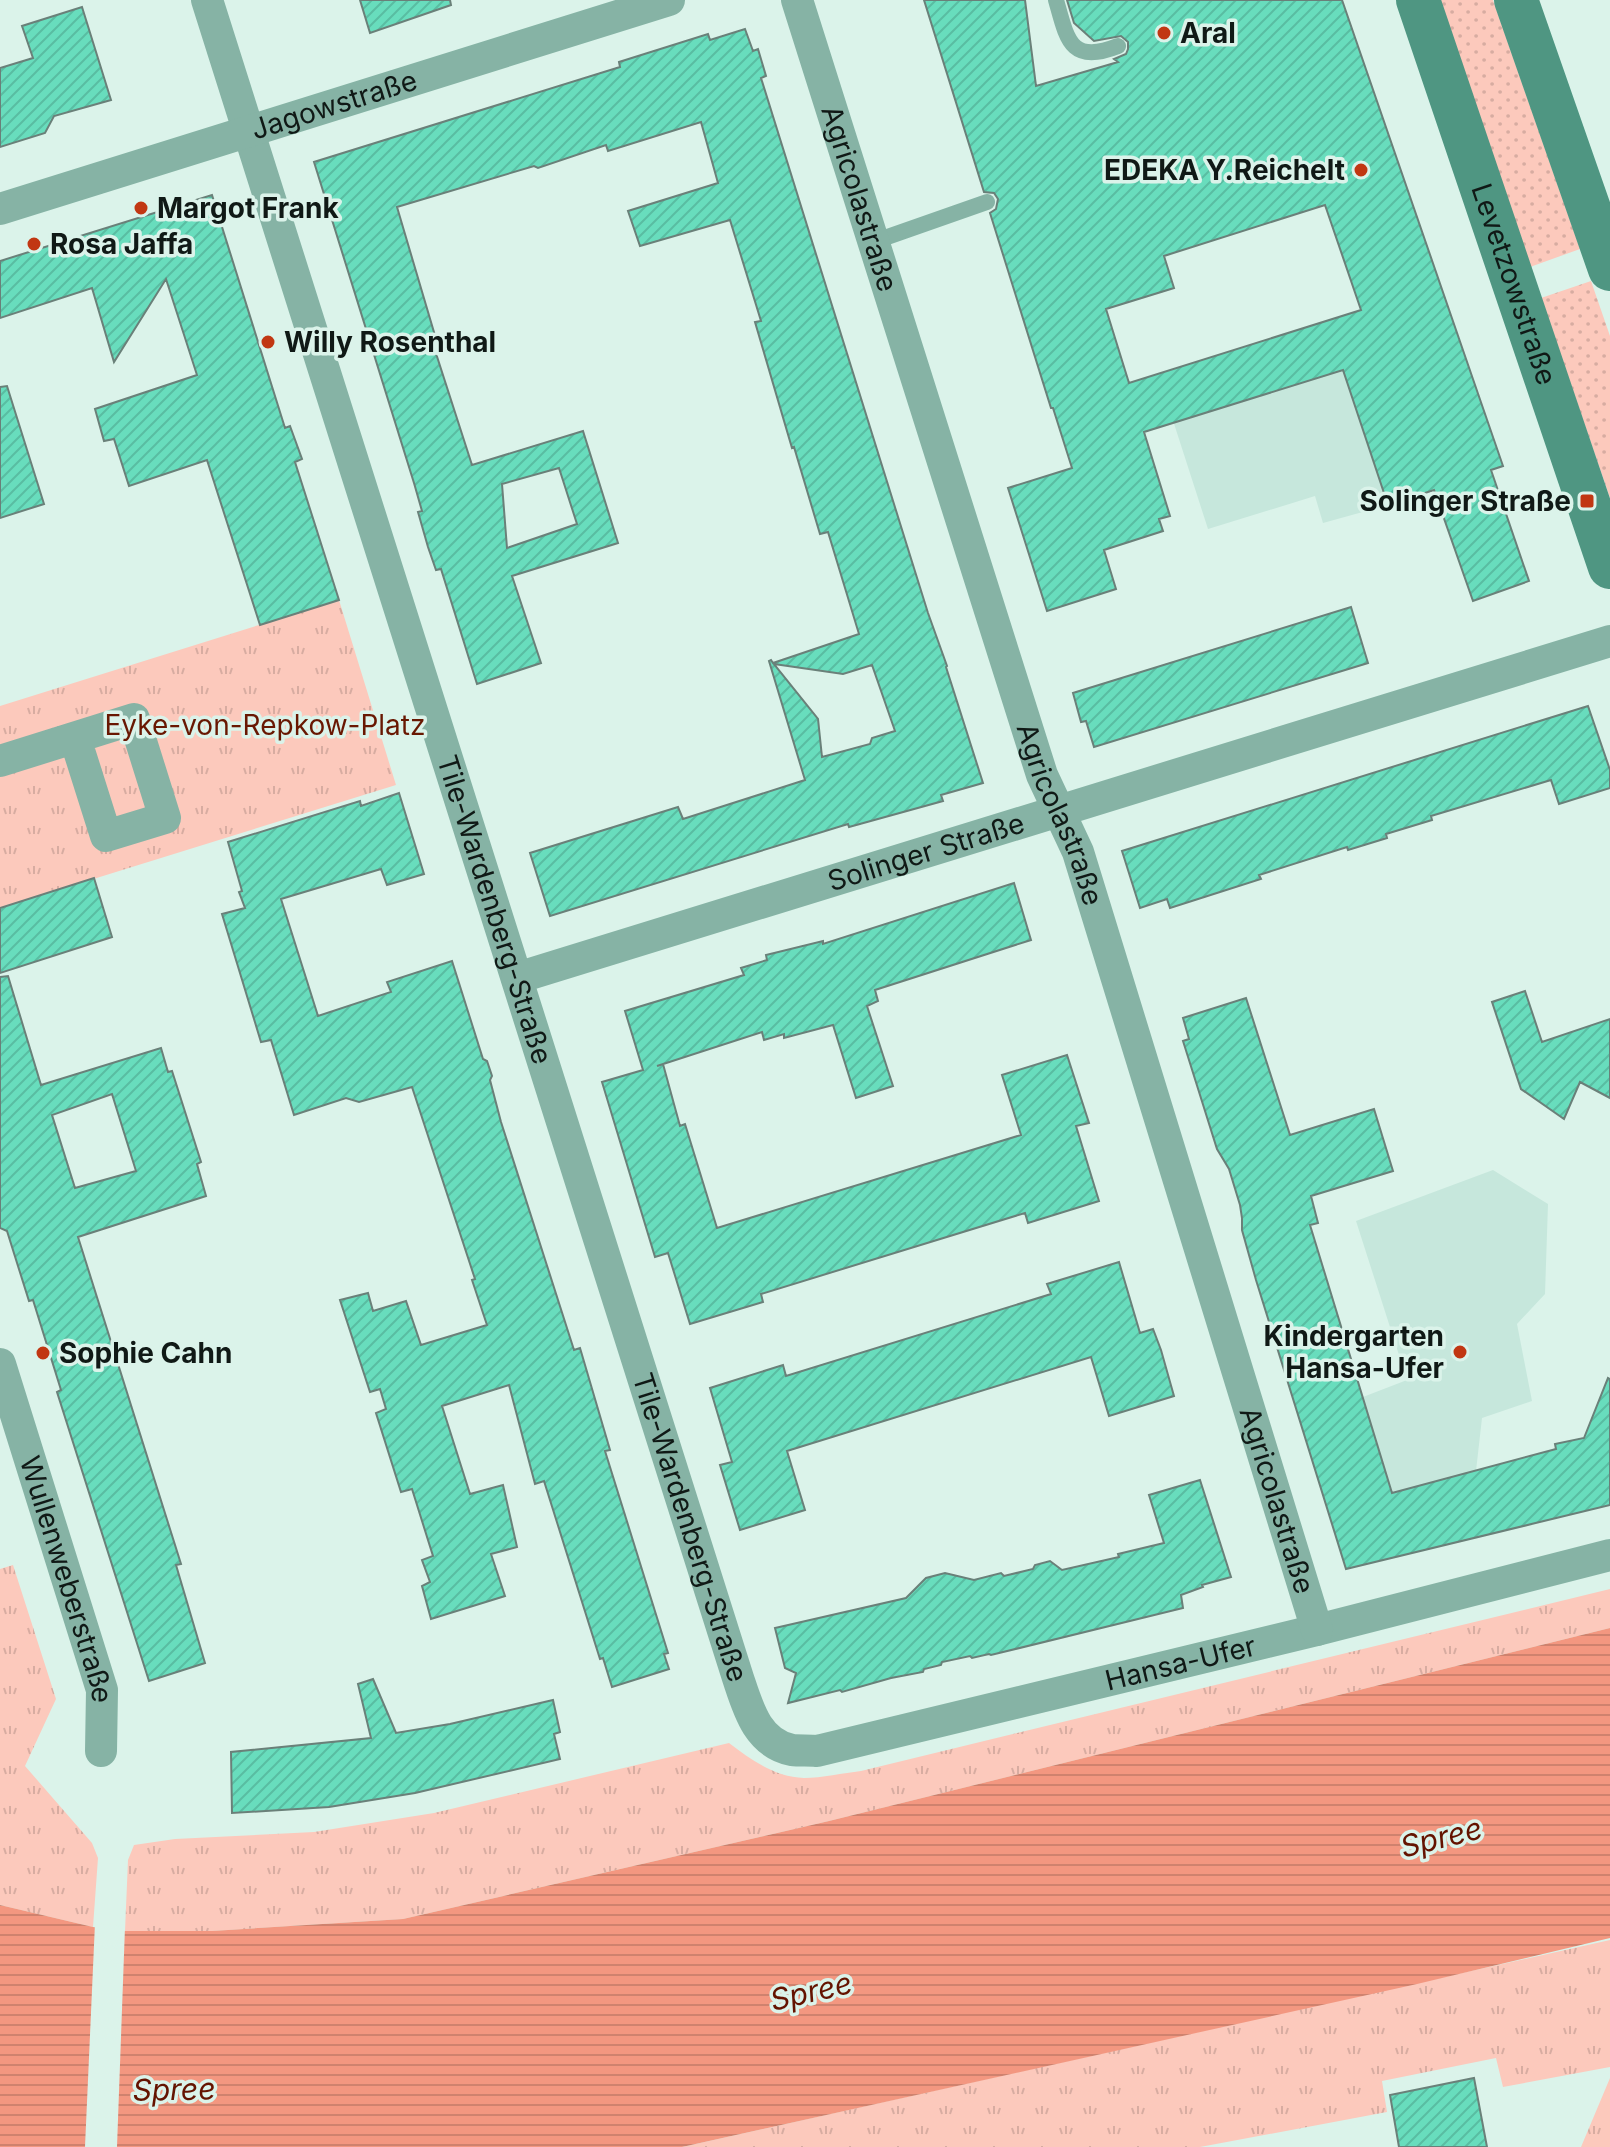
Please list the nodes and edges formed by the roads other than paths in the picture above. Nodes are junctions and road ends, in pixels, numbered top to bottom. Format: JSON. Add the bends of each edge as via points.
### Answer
{"nodes":[{"id":1,"x":207,"y":0,"type":"edge"},
{"id":2,"x":669,"y":0,"type":"edge"},
{"id":3,"x":797,"y":0,"type":"edge"},
{"id":4,"x":1056,"y":0,"type":"edge"},
{"id":5,"x":1418,"y":0,"type":"edge"},
{"id":6,"x":1516,"y":0,"type":"edge"},
{"id":7,"x":1118,"y":46,"type":"dead end"},
{"id":8,"x":250,"y":131,"type":"junction"},
{"id":9,"x":987,"y":202,"type":"dead end"},
{"id":10,"x":0,"y":209,"type":"edge"},
{"id":11,"x":873,"y":242,"type":"junction"},
{"id":12,"x":1610,"y":269,"type":"edge"},
{"id":13,"x":1610,"y":567,"type":"edge"},
{"id":14,"x":1610,"y":641,"type":"edge"},
{"id":15,"x":75,"y":738,"type":"dead end"},
{"id":16,"x":0,"y":761,"type":"edge"},
{"id":17,"x":1059,"y":812,"type":"junction"},
{"id":18,"x":517,"y":978,"type":"junction"},
{"id":19,"x":0,"y":1364,"type":"edge"},
{"id":20,"x":1610,"y":1555,"type":"edge"},
{"id":21,"x":1317,"y":1630,"type":"junction"},
{"id":22,"x":757,"y":1727,"type":"joint"},
{"id":23,"x":101,"y":1751,"type":"dead end"}],
"edges":[{"from":1,"to":8,"type":"street","name":"Tile-Wardenberg-Straße"},
{"from":2,"to":8,"type":"street","name":"Jagowstraße"},
{"from":3,"to":11,"type":"street","name":"Agricolastraße"},
{"from":4,"to":7,"type":"lane","via":[[1066,37],[1081,51],[1101,53]]},
{"from":5,"to":13,"type":"main road","name":"Levetzowstraße"},
{"from":6,"to":12,"type":"main road"},
{"from":8,"to":10,"type":"street","name":"Jagowstraße"},
{"from":8,"to":18,"type":"street","name":"Tile-Wardenberg-Straße"},
{"from":9,"to":11,"type":"lane"},
{"from":11,"to":17,"type":"street","name":"Agricolastraße","via":[[1042,775]]},
{"from":14,"to":17,"type":"street","name":"Solinger Straße"},
{"from":15,"to":16,"type":"street"},
{"from":17,"to":18,"type":"street","name":"Solinger Straße"},
{"from":17,"to":21,"type":"street","name":"Agricolastraße","via":[[1078,852]]},
{"from":18,"to":22,"type":"street","name":"Tile-Wardenberg-Straße"},
{"from":19,"to":23,"type":"street","name":"Wullenweberstraße","via":[[102,1690]]},
{"from":20,"to":21,"type":"street","name":"Hansa-Ufer"},
{"from":21,"to":22,"type":"street","name":"Hansa-Ufer","via":[[817,1751],[791,1750]]}]}
